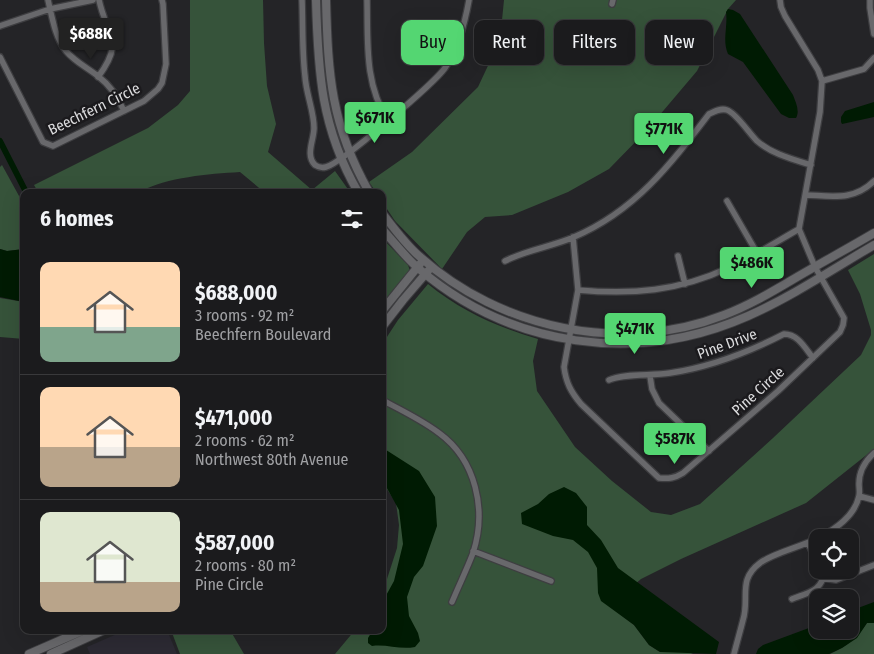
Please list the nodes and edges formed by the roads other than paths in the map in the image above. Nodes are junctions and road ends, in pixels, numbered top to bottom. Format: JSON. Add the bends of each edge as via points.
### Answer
{"nodes":[{"id":1,"x":48,"y":0,"type":"edge"},
{"id":2,"x":93,"y":0,"type":"edge"},
{"id":3,"x":99,"y":0,"type":"edge"},
{"id":4,"x":162,"y":0,"type":"edge"},
{"id":5,"x":302,"y":0,"type":"edge"},
{"id":6,"x":316,"y":0,"type":"edge"},
{"id":7,"x":326,"y":0,"type":"edge"},
{"id":8,"x":367,"y":0,"type":"edge"},
{"id":9,"x":469,"y":0,"type":"edge"},
{"id":10,"x":780,"y":0,"type":"edge"},
{"id":11,"x":870,"y":0,"type":"edge"},
{"id":12,"x":50,"y":9,"type":"junction"},
{"id":13,"x":464,"y":20,"type":"edge"},
{"id":14,"x":0,"y":26,"type":"edge"},
{"id":15,"x":874,"y":34,"type":"edge"},
{"id":16,"x":0,"y":57,"type":"edge"},
{"id":17,"x":874,"y":58,"type":"edge"},
{"id":18,"x":446,"y":65,"type":"edge"},
{"id":19,"x":98,"y":77,"type":"junction"},
{"id":20,"x":822,"y":81,"type":"junction"},
{"id":21,"x":124,"y":111,"type":"junction"},
{"id":22,"x":388,"y":120,"type":"junction"},
{"id":23,"x":349,"y":153,"type":"junction"},
{"id":24,"x":341,"y":159,"type":"junction"},
{"id":25,"x":811,"y":165,"type":"junction"},
{"id":26,"x":874,"y":181,"type":"edge"},
{"id":27,"x":356,"y":189,"type":"edge"},
{"id":28,"x":367,"y":189,"type":"edge"},
{"id":29,"x":806,"y":195,"type":"junction"},
{"id":30,"x":727,"y":202,"type":"dead end"},
{"id":31,"x":386,"y":218,"type":"edge"},
{"id":32,"x":799,"y":229,"type":"junction"},
{"id":33,"x":386,"y":233,"type":"edge"},
{"id":34,"x":874,"y":233,"type":"edge"},
{"id":35,"x":573,"y":237,"type":"junction"},
{"id":36,"x":874,"y":246,"type":"edge"},
{"id":37,"x":757,"y":253,"type":"junction"},
{"id":38,"x":678,"y":256,"type":"dead end"},
{"id":39,"x":424,"y":260,"type":"junction"},
{"id":40,"x":505,"y":261,"type":"dead end"},
{"id":41,"x":432,"y":266,"type":"junction"},
{"id":42,"x":815,"y":267,"type":"junction"},
{"id":43,"x":418,"y":268,"type":"junction"},
{"id":44,"x":426,"y":274,"type":"junction"},
{"id":45,"x":820,"y":276,"type":"junction"},
{"id":46,"x":685,"y":284,"type":"junction"},
{"id":47,"x":578,"y":290,"type":"junction"},
{"id":48,"x":386,"y":306,"type":"edge"},
{"id":49,"x":386,"y":322,"type":"edge"},
{"id":50,"x":572,"y":330,"type":"junction"},
{"id":51,"x":570,"y":340,"type":"junction"},
{"id":52,"x":813,"y":358,"type":"junction"},
{"id":53,"x":650,"y":376,"type":"junction"},
{"id":54,"x":609,"y":380,"type":"dead end"},
{"id":55,"x":386,"y":402,"type":"edge"},
{"id":56,"x":709,"y":451,"type":"junction"},
{"id":57,"x":874,"y":453,"type":"edge"},
{"id":58,"x":859,"y":496,"type":"junction"},
{"id":59,"x":874,"y":500,"type":"edge"},
{"id":60,"x":832,"y":529,"type":"edge"},
{"id":61,"x":808,"y":543,"type":"edge"},
{"id":62,"x":473,"y":551,"type":"junction"},
{"id":63,"x":874,"y":565,"type":"edge"},
{"id":64,"x":859,"y":571,"type":"edge"},
{"id":65,"x":823,"y":579,"type":"edge"},
{"id":66,"x":552,"y":581,"type":"dead end"},
{"id":67,"x":792,"y":599,"type":"dead end"},
{"id":68,"x":452,"y":602,"type":"dead end"},
{"id":69,"x":75,"y":634,"type":"edge"},
{"id":70,"x":95,"y":634,"type":"edge"},
{"id":71,"x":29,"y":654,"type":"edge"},
{"id":72,"x":51,"y":654,"type":"edge"},
{"id":73,"x":734,"y":654,"type":"edge"}],
"edges":[{"from":1,"to":12,"type":"street"},
{"from":2,"to":12,"type":"street"},
{"from":3,"to":19,"type":"street","via":[[114,47],[110,61]]},
{"from":4,"to":21,"type":"street","name":"Beechfern Circle","via":[[166,64],[162,83],[144,101]]},
{"from":5,"to":24,"type":"street","via":[[305,77],[314,128],[310,154],[320,168]]},
{"from":6,"to":24,"type":"street","via":[[320,76],[331,132]]},
{"from":7,"to":23,"type":"street","via":[[329,76],[340,129]]},
{"from":8,"to":22,"type":"street","via":[[370,75],[377,103]]},
{"from":9,"to":13,"type":"street"},
{"from":10,"to":20,"type":"street","via":[[785,16]]},
{"from":11,"to":15,"type":"street"},
{"from":12,"to":14,"type":"street"},
{"from":12,"to":19,"type":"street","via":[[62,45],[77,62]]},
{"from":16,"to":21,"type":"street","name":"Beechfern Circle","via":[[47,145],[53,146]]},
{"from":17,"to":20,"type":"street","via":[[864,69]]},
{"from":18,"to":22,"type":"street","via":[[431,83]]},
{"from":19,"to":21,"type":"street","via":[[118,98]]},
{"from":20,"to":25,"type":"street"},
{"from":22,"to":23,"type":"street"},
{"from":23,"to":24,"type":"street"},
{"from":23,"to":28,"type":"street"},
{"from":24,"to":27,"type":"street"},
{"from":25,"to":29,"type":"street"},
{"from":25,"to":35,"type":"street","via":[[772,151],[746,130],[734,114],[718,110],[709,114],[649,187],[625,208]]},
{"from":26,"to":29,"type":"street","via":[[866,189],[850,195]]},
{"from":29,"to":32,"type":"street"},
{"from":30,"to":37,"type":"street"},
{"from":31,"to":39,"type":"street"},
{"from":32,"to":37,"type":"street"},
{"from":32,"to":42,"type":"street","name":"Pine Circle"},
{"from":33,"to":43,"type":"street"},
{"from":34,"to":42,"type":"street"},
{"from":35,"to":40,"type":"street","via":[[522,252]]},
{"from":35,"to":47,"type":"street","name":"Pine Circle"},
{"from":36,"to":45,"type":"street"},
{"from":37,"to":46,"type":"street","via":[[729,268]]},
{"from":38,"to":46,"type":"street"},
{"from":39,"to":41,"type":"street"},
{"from":39,"to":43,"type":"street"},
{"from":41,"to":44,"type":"street"},
{"from":41,"to":50,"type":"street","via":[[498,308],[536,322]]},
{"from":42,"to":45,"type":"street","name":"Pine Circle"},
{"from":42,"to":50,"type":"street","via":[[752,302],[695,324],[624,334]]},
{"from":43,"to":44,"type":"street"},
{"from":43,"to":48,"type":"street"},
{"from":44,"to":49,"type":"street"},
{"from":44,"to":51,"type":"street","via":[[496,318]]},
{"from":45,"to":51,"type":"street","via":[[749,316],[698,334],[636,344]]},
{"from":45,"to":52,"type":"street","name":"Pine Circle","via":[[844,318],[840,332]]},
{"from":46,"to":47,"type":"street","via":[[629,293]]},
{"from":47,"to":50,"type":"street","name":"Pine Circle"},
{"from":50,"to":51,"type":"street","name":"Pine Circle"},
{"from":51,"to":56,"type":"street","name":"Pine Circle","via":[[564,367],[571,392],[659,478],[676,477]]},
{"from":52,"to":53,"type":"street","name":"Pine Drive","via":[[796,337],[784,334],[733,358],[704,367]]},
{"from":52,"to":56,"type":"street","name":"Pine Circle"},
{"from":53,"to":54,"type":"street","name":"Pine Drive"},
{"from":53,"to":56,"type":"street","via":[[654,396],[659,403]]},
{"from":55,"to":62,"type":"street","via":[[439,433],[461,456],[473,480],[479,505]]},
{"from":57,"to":58,"type":"street","via":[[865,461],[861,472]]},
{"from":58,"to":59,"type":"street"},
{"from":58,"to":60,"type":"street","via":[[846,520]]},
{"from":61,"to":73,"type":"street","via":[[761,562],[752,570],[745,583],[744,618]]},
{"from":62,"to":66,"type":"street"},
{"from":62,"to":68,"type":"street"},
{"from":63,"to":64,"type":"street"},
{"from":65,"to":67,"type":"street","via":[[821,586]]},
{"from":69,"to":71,"type":"street"},
{"from":70,"to":72,"type":"street"}]}
